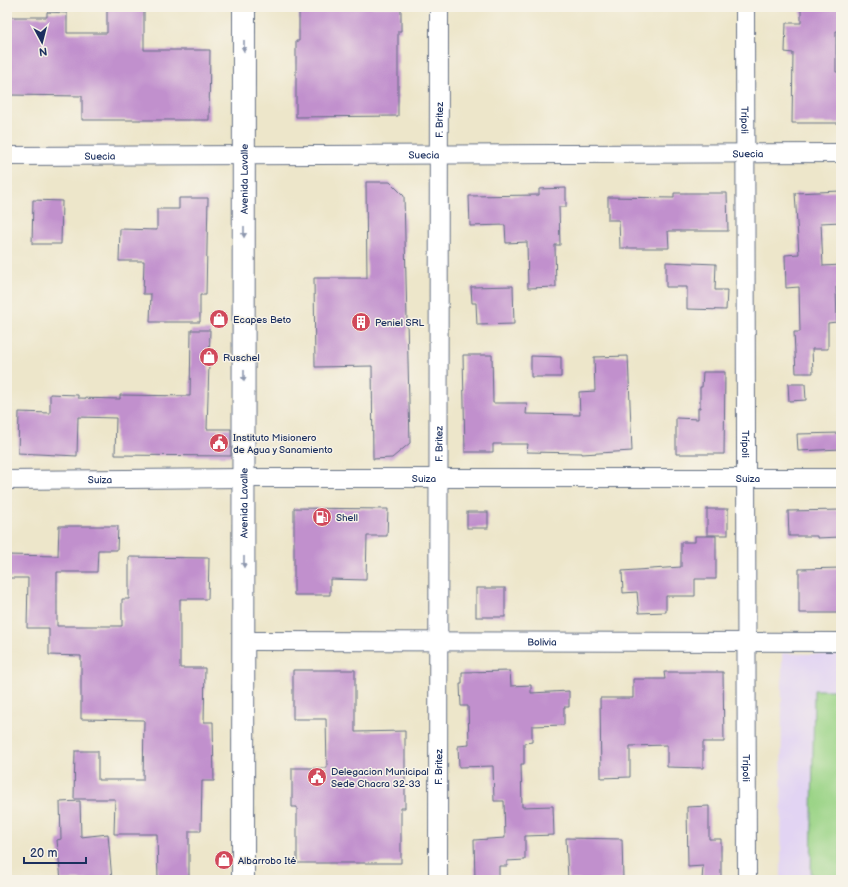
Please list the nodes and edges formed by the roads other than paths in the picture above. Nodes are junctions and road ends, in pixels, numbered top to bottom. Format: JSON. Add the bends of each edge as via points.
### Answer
{"nodes":[{"id":1,"x":244,"y":7,"type":"edge"},
{"id":2,"x":439,"y":7,"type":"edge"},
{"id":3,"x":745,"y":7,"type":"edge"},
{"id":4,"x":745,"y":153,"type":"junction"},
{"id":5,"x":841,"y":153,"type":"edge"},
{"id":6,"x":439,"y":154,"type":"junction"},
{"id":7,"x":244,"y":155,"type":"junction"},
{"id":8,"x":7,"y":156,"type":"edge"},
{"id":9,"x":244,"y":478,"type":"junction"},
{"id":10,"x":438,"y":478,"type":"junction"},
{"id":11,"x":746,"y":478,"type":"junction"},
{"id":12,"x":841,"y":478,"type":"edge"},
{"id":13,"x":7,"y":480,"type":"edge"},
{"id":14,"x":244,"y":641,"type":"junction"},
{"id":15,"x":438,"y":641,"type":"junction"},
{"id":16,"x":746,"y":641,"type":"junction"},
{"id":17,"x":841,"y":642,"type":"edge"},
{"id":18,"x":243,"y":880,"type":"edge"},
{"id":19,"x":438,"y":880,"type":"edge"},
{"id":20,"x":747,"y":880,"type":"edge"}],
"edges":[{"from":1,"to":7,"type":"main road","name":"Avenida Lavalle","one_way":true},
{"from":2,"to":6,"type":"street","name":"F. Britez"},
{"from":3,"to":4,"type":"street","name":"Trípoli"},
{"from":4,"to":5,"type":"street","name":"Suecia"},
{"from":4,"to":6,"type":"street","name":"Suecia"},
{"from":4,"to":11,"type":"street","name":"Trípoli"},
{"from":6,"to":7,"type":"street","name":"Suecia"},
{"from":6,"to":10,"type":"street","name":"F. Britez"},
{"from":7,"to":8,"type":"street","name":"Suecia"},
{"from":7,"to":9,"type":"main road","name":"Avenida Lavalle","one_way":true},
{"from":9,"to":10,"type":"street","name":"Suiza"},
{"from":9,"to":13,"type":"street","name":"Suiza"},
{"from":9,"to":14,"type":"main road","name":"Avenida Lavalle","one_way":true},
{"from":10,"to":11,"type":"street","name":"Suiza"},
{"from":10,"to":15,"type":"street","name":"F. Britez"},
{"from":11,"to":12,"type":"street","name":"Suiza"},
{"from":11,"to":16,"type":"street","name":"Trípoli"},
{"from":14,"to":15,"type":"street","name":"Bolivia"},
{"from":14,"to":18,"type":"main road","name":"Avenida Lavalle"},
{"from":15,"to":16,"type":"street","name":"Bolivia"},
{"from":15,"to":19,"type":"street","name":"F. Britez"},
{"from":16,"to":17,"type":"street","name":"Bolivia"},
{"from":16,"to":20,"type":"street","name":"Trípoli"}]}
